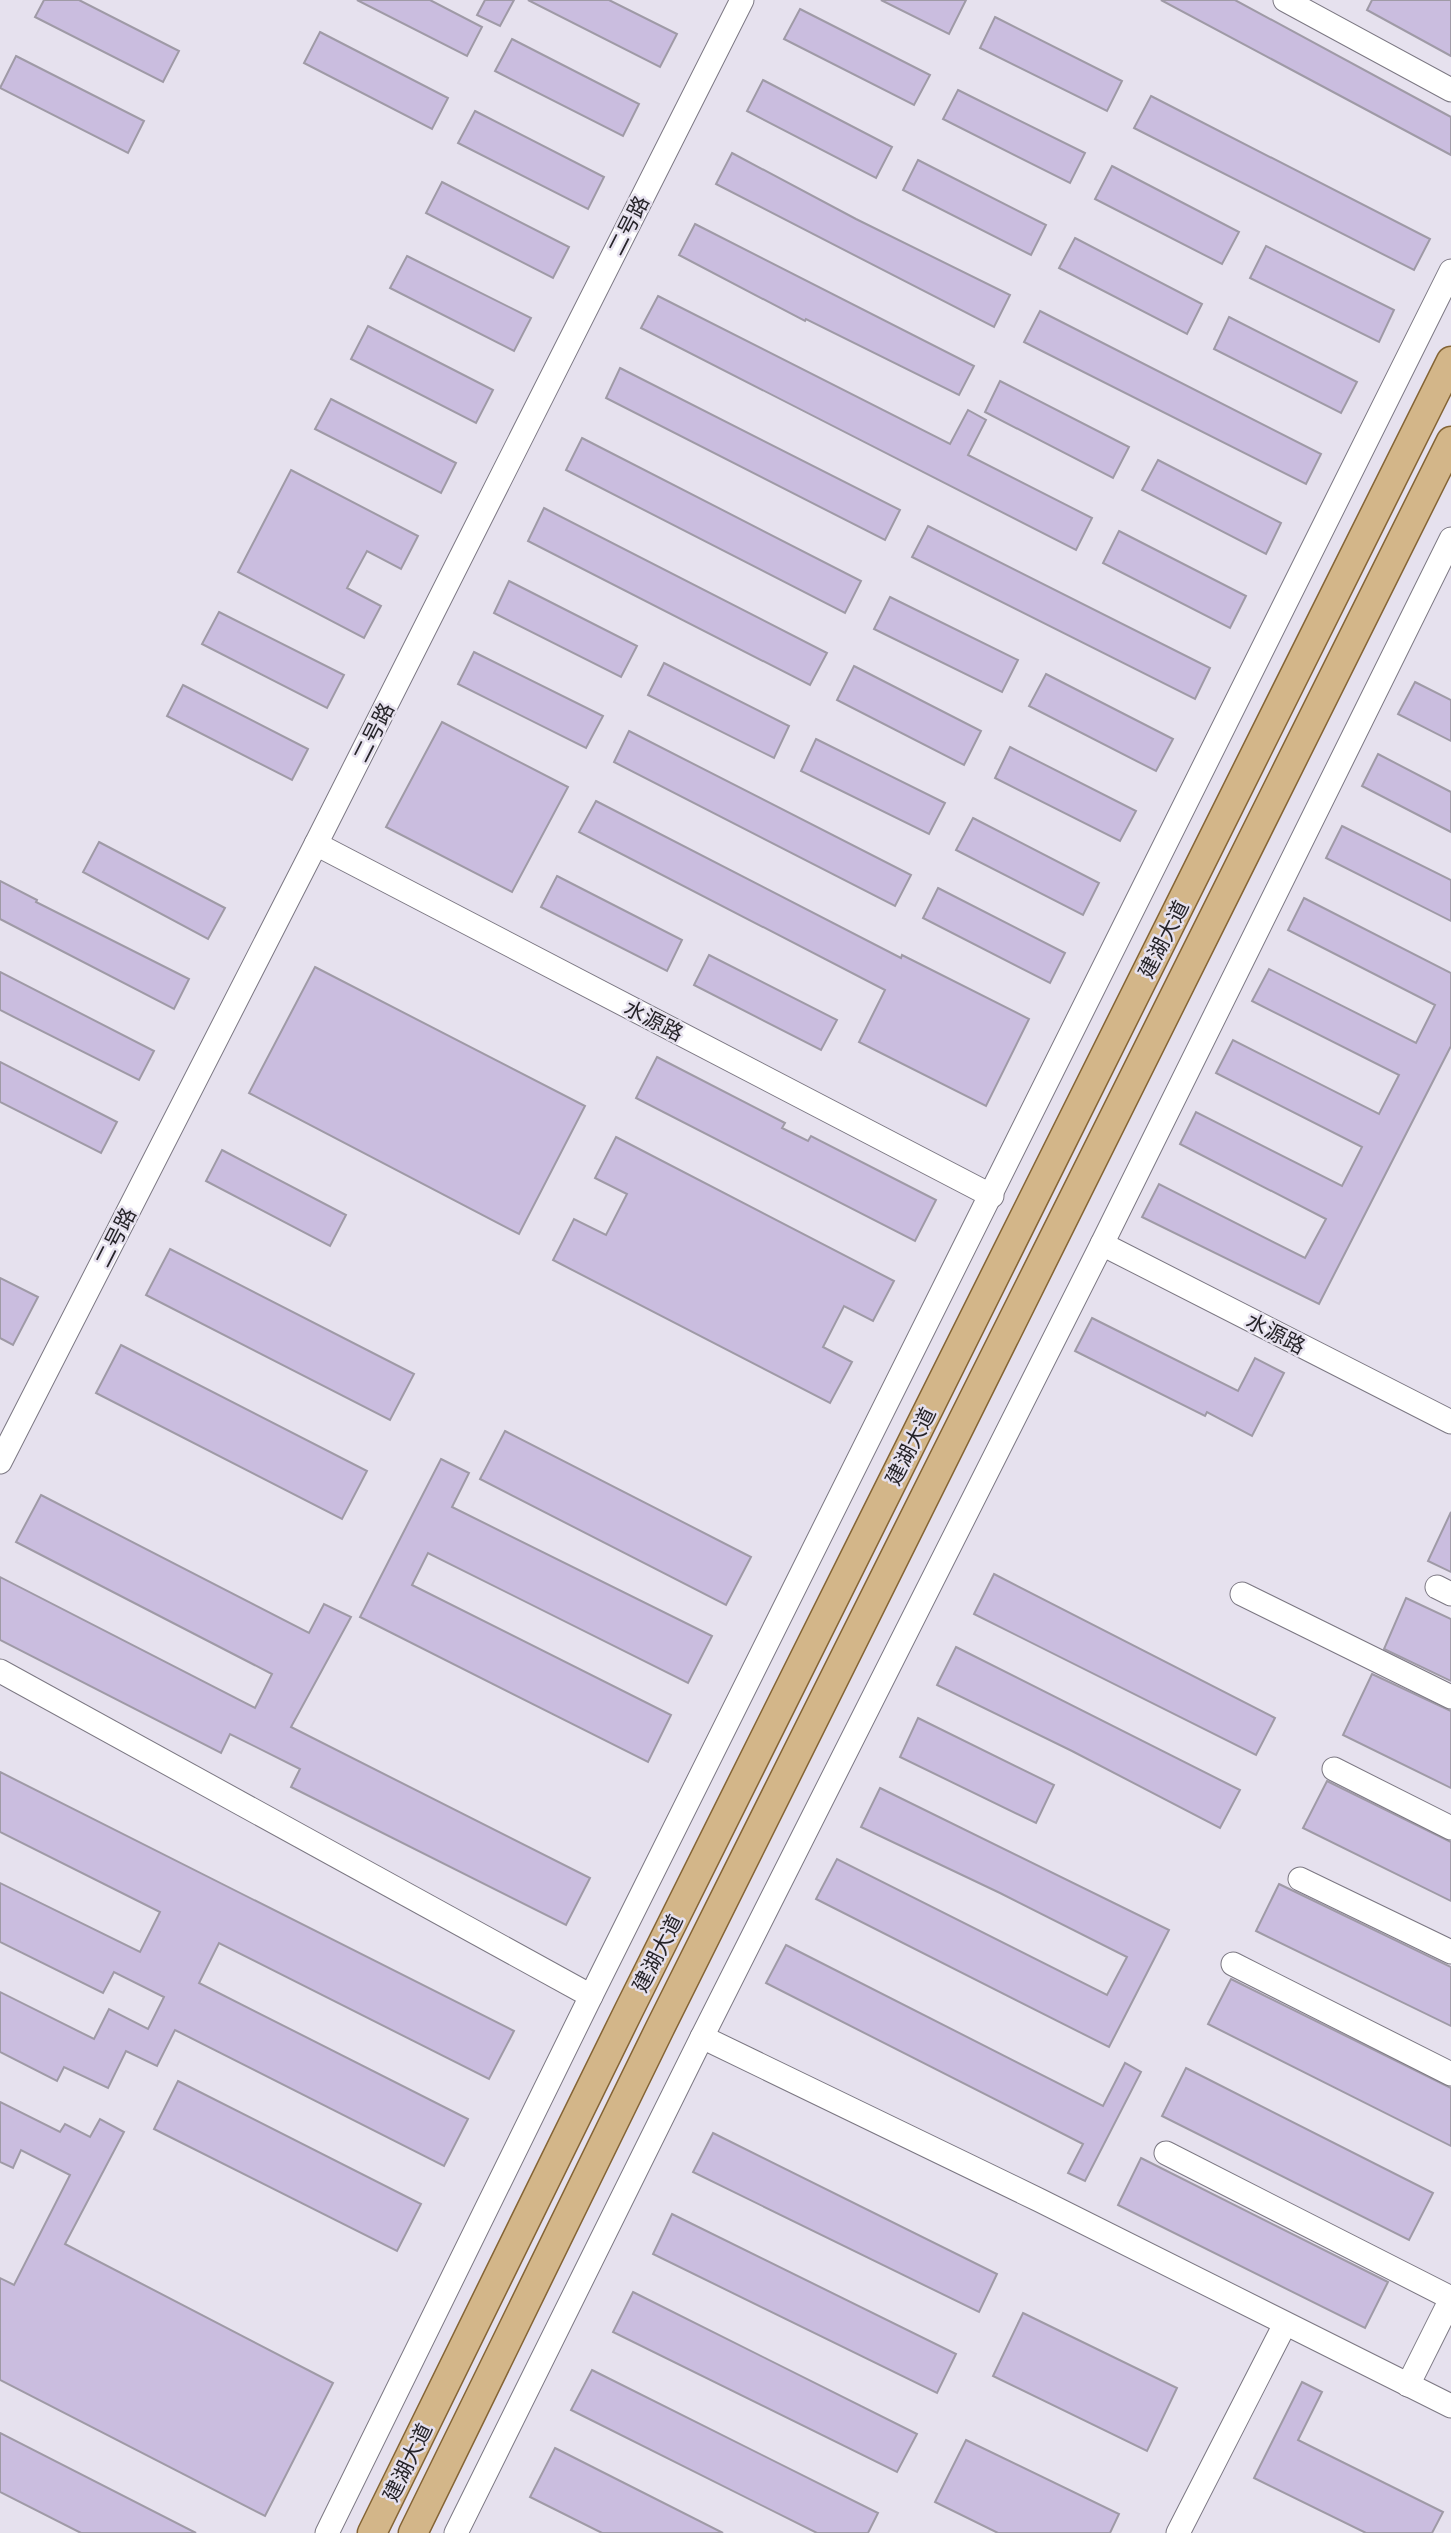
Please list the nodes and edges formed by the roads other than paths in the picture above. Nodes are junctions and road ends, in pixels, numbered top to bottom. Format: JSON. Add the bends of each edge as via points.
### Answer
{"nodes":[{"id":1,"x":742,"y":0,"type":"edge"},
{"id":2,"x":1285,"y":0,"type":"edge"},
{"id":3,"x":1451,"y":90,"type":"edge"},
{"id":4,"x":1451,"y":271,"type":"edge"},
{"id":5,"x":1451,"y":361,"type":"edge"},
{"id":6,"x":1451,"y":441,"type":"edge"},
{"id":7,"x":1451,"y":539,"type":"edge"},
{"id":8,"x":316,"y":844,"type":"junction"},
{"id":9,"x":992,"y":1196,"type":"junction"},
{"id":10,"x":1102,"y":1244,"type":"junction"},
{"id":11,"x":1451,"y":1422,"type":"edge"},
{"id":12,"x":0,"y":1462,"type":"edge"},
{"id":13,"x":1242,"y":1594,"type":"dead end"},
{"id":14,"x":0,"y":1671,"type":"edge"},
{"id":15,"x":1451,"y":1697,"type":"edge"},
{"id":16,"x":1334,"y":1769,"type":"dead end"},
{"id":17,"x":1451,"y":1828,"type":"edge"},
{"id":18,"x":1300,"y":1879,"type":"dead end"},
{"id":19,"x":1451,"y":1952,"type":"edge"},
{"id":20,"x":1233,"y":1964,"type":"dead end"},
{"id":21,"x":591,"y":1996,"type":"junction"},
{"id":22,"x":702,"y":2037,"type":"junction"},
{"id":23,"x":1451,"y":2074,"type":"edge"},
{"id":24,"x":1166,"y":2153,"type":"dead end"},
{"id":25,"x":1451,"y":2298,"type":"edge"},
{"id":26,"x":1286,"y":2324,"type":"junction"},
{"id":27,"x":1408,"y":2385,"type":"junction"},
{"id":28,"x":1451,"y":2406,"type":"edge"},
{"id":29,"x":327,"y":2533,"type":"edge"},
{"id":30,"x":372,"y":2533,"type":"edge"},
{"id":31,"x":413,"y":2533,"type":"edge"},
{"id":32,"x":456,"y":2533,"type":"edge"},
{"id":33,"x":1178,"y":2533,"type":"edge"}],
"edges":[{"from":1,"to":8,"type":"street","name":"二号路"},
{"from":2,"to":3,"type":"street"},
{"from":4,"to":9,"type":"street"},
{"from":5,"to":30,"type":"main road","name":"建湖大道"},
{"from":6,"to":31,"type":"main road","name":"建湖大道"},
{"from":7,"to":10,"type":"street"},
{"from":8,"to":9,"type":"street","name":"水源路"},
{"from":8,"to":12,"type":"street","name":"二号路"},
{"from":9,"to":21,"type":"street"},
{"from":10,"to":11,"type":"street","name":"水源路"},
{"from":10,"to":22,"type":"street"},
{"from":13,"to":15,"type":"street"},
{"from":14,"to":21,"type":"street"},
{"from":16,"to":17,"type":"street"},
{"from":18,"to":19,"type":"street"},
{"from":20,"to":23,"type":"street"},
{"from":21,"to":29,"type":"street"},
{"from":22,"to":26,"type":"street"},
{"from":22,"to":32,"type":"street"},
{"from":24,"to":25,"type":"street"},
{"from":25,"to":27,"type":"street"},
{"from":26,"to":27,"type":"street"},
{"from":26,"to":33,"type":"street"},
{"from":27,"to":28,"type":"street"}]}
